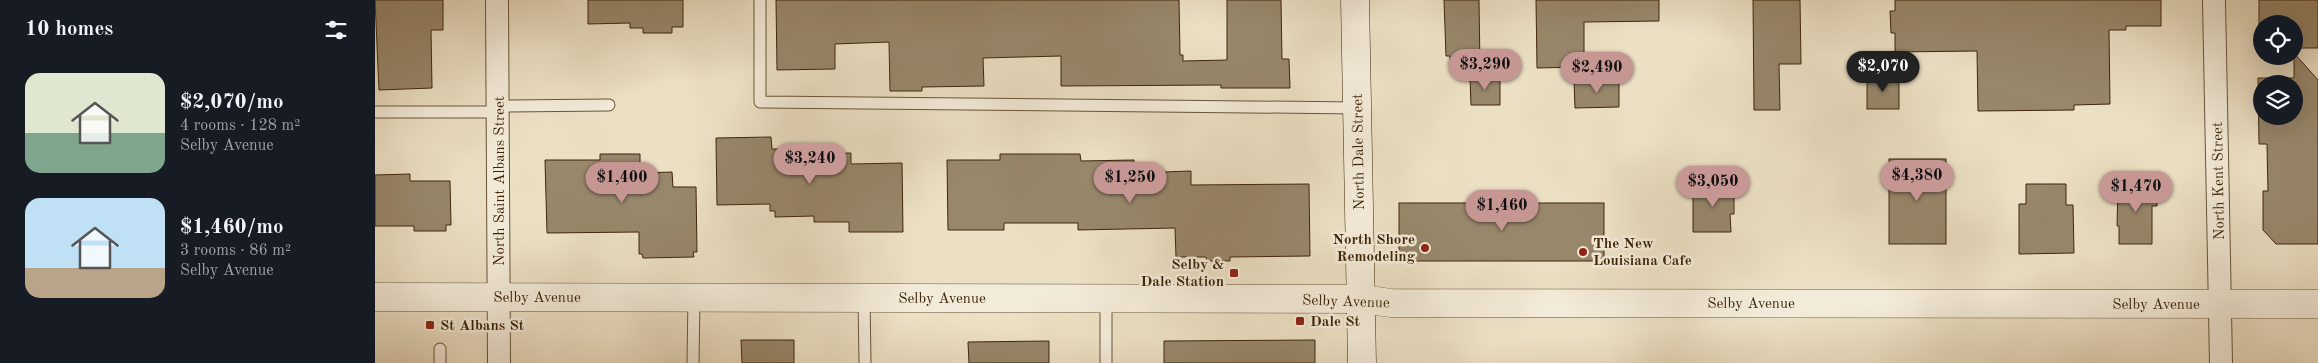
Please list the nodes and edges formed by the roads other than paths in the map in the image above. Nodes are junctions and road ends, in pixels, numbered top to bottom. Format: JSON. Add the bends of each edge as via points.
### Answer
{"nodes":[{"id":1,"x":497,"y":0,"type":"edge"},
{"id":2,"x":760,"y":0,"type":"edge"},
{"id":3,"x":1355,"y":0,"type":"edge"},
{"id":4,"x":2214,"y":0,"type":"edge"},
{"id":5,"x":609,"y":105,"type":"dead end"},
{"id":6,"x":1358,"y":108,"type":"junction"},
{"id":7,"x":499,"y":109,"type":"junction"},
{"id":8,"x":375,"y":112,"type":"edge"},
{"id":9,"x":375,"y":296,"type":"edge"},
{"id":10,"x":499,"y":297,"type":"junction"},
{"id":11,"x":694,"y":297,"type":"junction"},
{"id":12,"x":864,"y":298,"type":"junction"},
{"id":13,"x":1106,"y":298,"type":"junction"},
{"id":14,"x":1361,"y":299,"type":"junction"},
{"id":15,"x":2220,"y":304,"type":"junction"},
{"id":16,"x":2318,"y":304,"type":"edge"},
{"id":17,"x":440,"y":349,"type":"dead end"},
{"id":18,"x":440,"y":363,"type":"edge"},
{"id":19,"x":499,"y":363,"type":"edge"},
{"id":20,"x":693,"y":363,"type":"edge"},
{"id":21,"x":865,"y":363,"type":"edge"},
{"id":22,"x":1106,"y":363,"type":"edge"},
{"id":23,"x":1362,"y":363,"type":"edge"},
{"id":24,"x":2221,"y":363,"type":"edge"}],
"edges":[{"from":1,"to":7,"type":"street","name":"North Saint Albans Street"},
{"from":2,"to":6,"type":"lane","via":[[760,102]]},
{"from":3,"to":6,"type":"street","name":"North Dale Street"},
{"from":4,"to":15,"type":"street","name":"North Kent Street"},
{"from":5,"to":7,"type":"lane"},
{"from":6,"to":14,"type":"street","name":"North Dale Street"},
{"from":7,"to":8,"type":"lane"},
{"from":7,"to":10,"type":"street","name":"North Saint Albans Street"},
{"from":9,"to":10,"type":"street","name":"Selby Avenue"},
{"from":10,"to":11,"type":"street","name":"Selby Avenue"},
{"from":10,"to":19,"type":"street","name":"North Saint Albans Street"},
{"from":11,"to":12,"type":"street","name":"Selby Avenue"},
{"from":11,"to":20,"type":"lane"},
{"from":12,"to":13,"type":"street","name":"Selby Avenue"},
{"from":12,"to":21,"type":"lane"},
{"from":13,"to":14,"type":"street","name":"Selby Avenue"},
{"from":13,"to":22,"type":"lane"},
{"from":14,"to":15,"type":"street","name":"Selby Avenue","via":[[1391,303]]},
{"from":14,"to":23,"type":"street","name":"North Dale Street"},
{"from":15,"to":16,"type":"street","name":"Selby Avenue"},
{"from":15,"to":24,"type":"street","name":"North Kent Street"},
{"from":17,"to":18,"type":"lane"}]}
